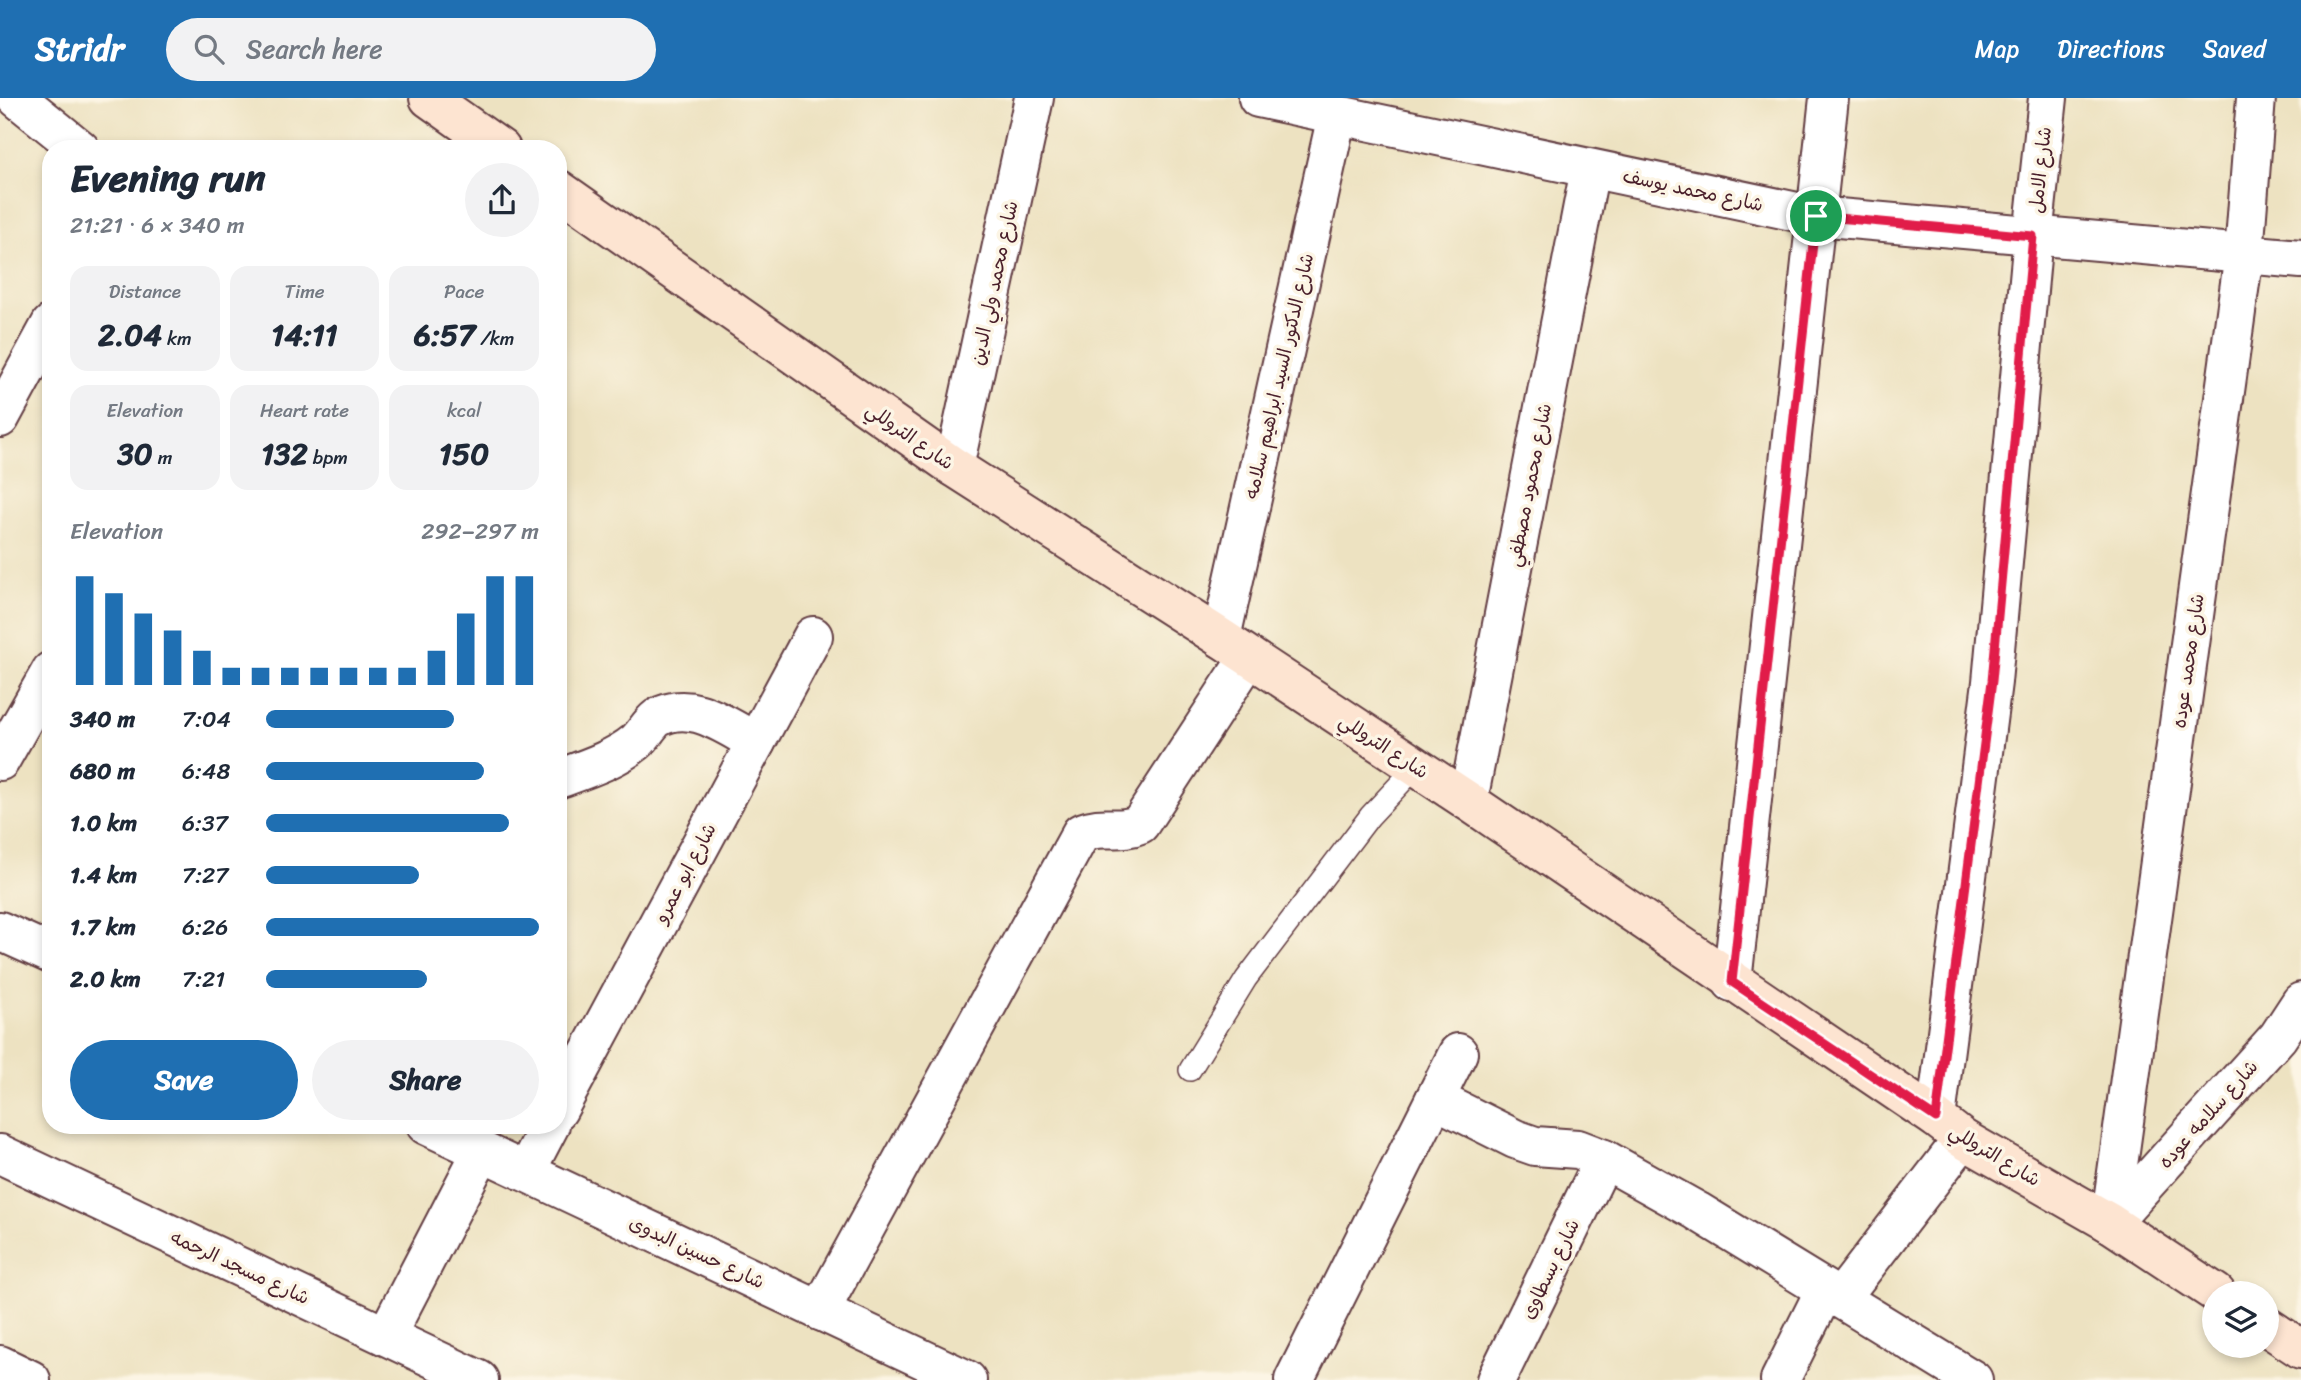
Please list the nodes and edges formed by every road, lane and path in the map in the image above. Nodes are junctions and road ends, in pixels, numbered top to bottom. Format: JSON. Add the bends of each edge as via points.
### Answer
{"nodes":[{"id":1,"x":17,"y":98,"type":"edge"},
{"id":2,"x":429,"y":98,"type":"edge"},
{"id":3,"x":1034,"y":98,"type":"edge"},
{"id":4,"x":1258,"y":98,"type":"edge"},
{"id":5,"x":1829,"y":98,"type":"edge"},
{"id":6,"x":2048,"y":98,"type":"edge"},
{"id":7,"x":2256,"y":98,"type":"edge"},
{"id":8,"x":1337,"y":115,"type":"junction"},
{"id":9,"x":69,"y":140,"type":"edge"},
{"id":10,"x":488,"y":140,"type":"edge"},
{"id":11,"x":1590,"y":169,"type":"junction"},
{"id":12,"x":567,"y":195,"type":"edge"},
{"id":13,"x":1816,"y":216,"type":"junction"},
{"id":14,"x":2033,"y":236,"type":"junction"},
{"id":15,"x":2244,"y":254,"type":"junction"},
{"id":16,"x":2301,"y":259,"type":"edge"},
{"id":17,"x":42,"y":341,"type":"edge"},
{"id":18,"x":0,"y":418,"type":"edge"},
{"id":19,"x":954,"y":467,"type":"junction"},
{"id":20,"x":813,"y":636,"type":"dead end"},
{"id":21,"x":1235,"y":648,"type":"junction"},
{"id":22,"x":42,"y":687,"type":"edge"},
{"id":23,"x":756,"y":742,"type":"junction"},
{"id":24,"x":0,"y":761,"type":"edge"},
{"id":25,"x":1416,"y":766,"type":"junction"},
{"id":26,"x":567,"y":776,"type":"edge"},
{"id":27,"x":1468,"y":801,"type":"junction"},
{"id":28,"x":0,"y":932,"type":"edge"},
{"id":29,"x":42,"y":950,"type":"edge"},
{"id":30,"x":1732,"y":982,"type":"junction"},
{"id":31,"x":2301,"y":1002,"type":"edge"},
{"id":32,"x":1458,"y":1053,"type":"dead end"},
{"id":33,"x":1190,"y":1070,"type":"dead end"},
{"id":34,"x":567,"y":1093,"type":"edge"},
{"id":35,"x":1435,"y":1098,"type":"junction"},
{"id":36,"x":1950,"y":1129,"type":"junction"},
{"id":37,"x":445,"y":1134,"type":"edge"},
{"id":38,"x":545,"y":1134,"type":"edge"},
{"id":39,"x":482,"y":1151,"type":"junction"},
{"id":40,"x":0,"y":1154,"type":"edge"},
{"id":41,"x":1604,"y":1159,"type":"junction"},
{"id":42,"x":526,"y":1171,"type":"junction"},
{"id":43,"x":2110,"y":1223,"type":"junction"},
{"id":44,"x":2202,"y":1284,"type":"edge"},
{"id":45,"x":1833,"y":1294,"type":"junction"},
{"id":46,"x":820,"y":1311,"type":"junction"},
{"id":47,"x":2279,"y":1335,"type":"edge"},
{"id":48,"x":386,"y":1336,"type":"junction"},
{"id":49,"x":2301,"y":1349,"type":"edge"},
{"id":50,"x":0,"y":1365,"type":"edge"},
{"id":51,"x":31,"y":1380,"type":"edge"},
{"id":52,"x":479,"y":1380,"type":"edge"},
{"id":53,"x":967,"y":1380,"type":"edge"},
{"id":54,"x":1294,"y":1380,"type":"edge"},
{"id":55,"x":1496,"y":1380,"type":"edge"},
{"id":56,"x":1780,"y":1380,"type":"edge"},
{"id":57,"x":1973,"y":1380,"type":"edge"}],
"edges":[{"from":1,"to":9,"type":"street"},
{"from":2,"to":10,"type":"street"},
{"from":3,"to":19,"type":"street","name":"شارع محمد ولي الدين"},
{"from":4,"to":8,"type":"street","name":"شارع محمد يوسف"},
{"from":5,"to":13,"type":"street"},
{"from":6,"to":14,"type":"street","name":"شارع الامل"},
{"from":7,"to":15,"type":"street","name":"شارع محمد عوده"},
{"from":8,"to":11,"type":"street","name":"شارع محمد يوسف"},
{"from":8,"to":21,"type":"street","name":"شارع الدكتور السيد ابراهيم سلامه"},
{"from":11,"to":13,"type":"street","name":"شارع محمد يوسف"},
{"from":11,"to":27,"type":"street","name":"شارع محمود مصطفي"},
{"from":12,"to":19,"type":"street","name":"شارع التروللي"},
{"from":13,"to":14,"type":"street","name":"شارع محمد يوسف"},
{"from":13,"to":30,"type":"street"},
{"from":14,"to":15,"type":"street","name":"شارع محمد يوسف"},
{"from":14,"to":36,"type":"street","name":"شارع الامل"},
{"from":15,"to":16,"type":"street","name":"شارع محمد يوسف"},
{"from":15,"to":43,"type":"street","name":"شارع محمد عوده"},
{"from":17,"to":18,"type":"street"},
{"from":19,"to":21,"type":"street","name":"شارع التروللي"},
{"from":20,"to":23,"type":"street","name":"شارع ابو عمرو"},
{"from":21,"to":25,"type":"street","name":"شارع التروللي"},
{"from":21,"to":46,"type":"street","via":[[1140,824],[1125,830],[1094,828],[1081,833]]},
{"from":22,"to":24,"type":"street"},
{"from":23,"to":26,"type":"street","via":[[698,712],[675,710],[655,720],[615,757]]},
{"from":23,"to":34,"type":"street","name":"شارع ابو عمرو"},
{"from":25,"to":27,"type":"street","name":"شارع التروللي"},
{"from":25,"to":33,"type":"lane","via":[[1370,816],[1246,979]]},
{"from":27,"to":30,"type":"street","name":"شارع التروللي"},
{"from":28,"to":29,"type":"street"},
{"from":30,"to":36,"type":"street","name":"شارع التروللي"},
{"from":31,"to":43,"type":"street","name":"شارع سلامه عوده","via":[[2278,1037]]},
{"from":32,"to":35,"type":"street"},
{"from":35,"to":41,"type":"street","via":[[1515,1139],[1535,1146],[1578,1149]]},
{"from":35,"to":54,"type":"street"},
{"from":36,"to":43,"type":"street","name":"شارع التروللي"},
{"from":36,"to":45,"type":"street"},
{"from":37,"to":39,"type":"street","name":"شارع حسين البدوى"},
{"from":38,"to":42,"type":"street"},
{"from":39,"to":42,"type":"street","name":"شارع حسين البدوى"},
{"from":39,"to":48,"type":"street"},
{"from":40,"to":48,"type":"street","name":"شارع مسجد الرحمه"},
{"from":41,"to":45,"type":"street"},
{"from":41,"to":55,"type":"street","name":"شارع بسطاوى"},
{"from":42,"to":46,"type":"street","name":"شارع حسين البدوى"},
{"from":43,"to":44,"type":"street","name":"شارع التروللي"},
{"from":45,"to":56,"type":"street"},
{"from":45,"to":57,"type":"street"},
{"from":46,"to":53,"type":"street","name":"شارع حسين البدوى"},
{"from":47,"to":49,"type":"street"},
{"from":48,"to":52,"type":"street","name":"شارع مسجد الرحمه"},
{"from":50,"to":51,"type":"street"}]}
